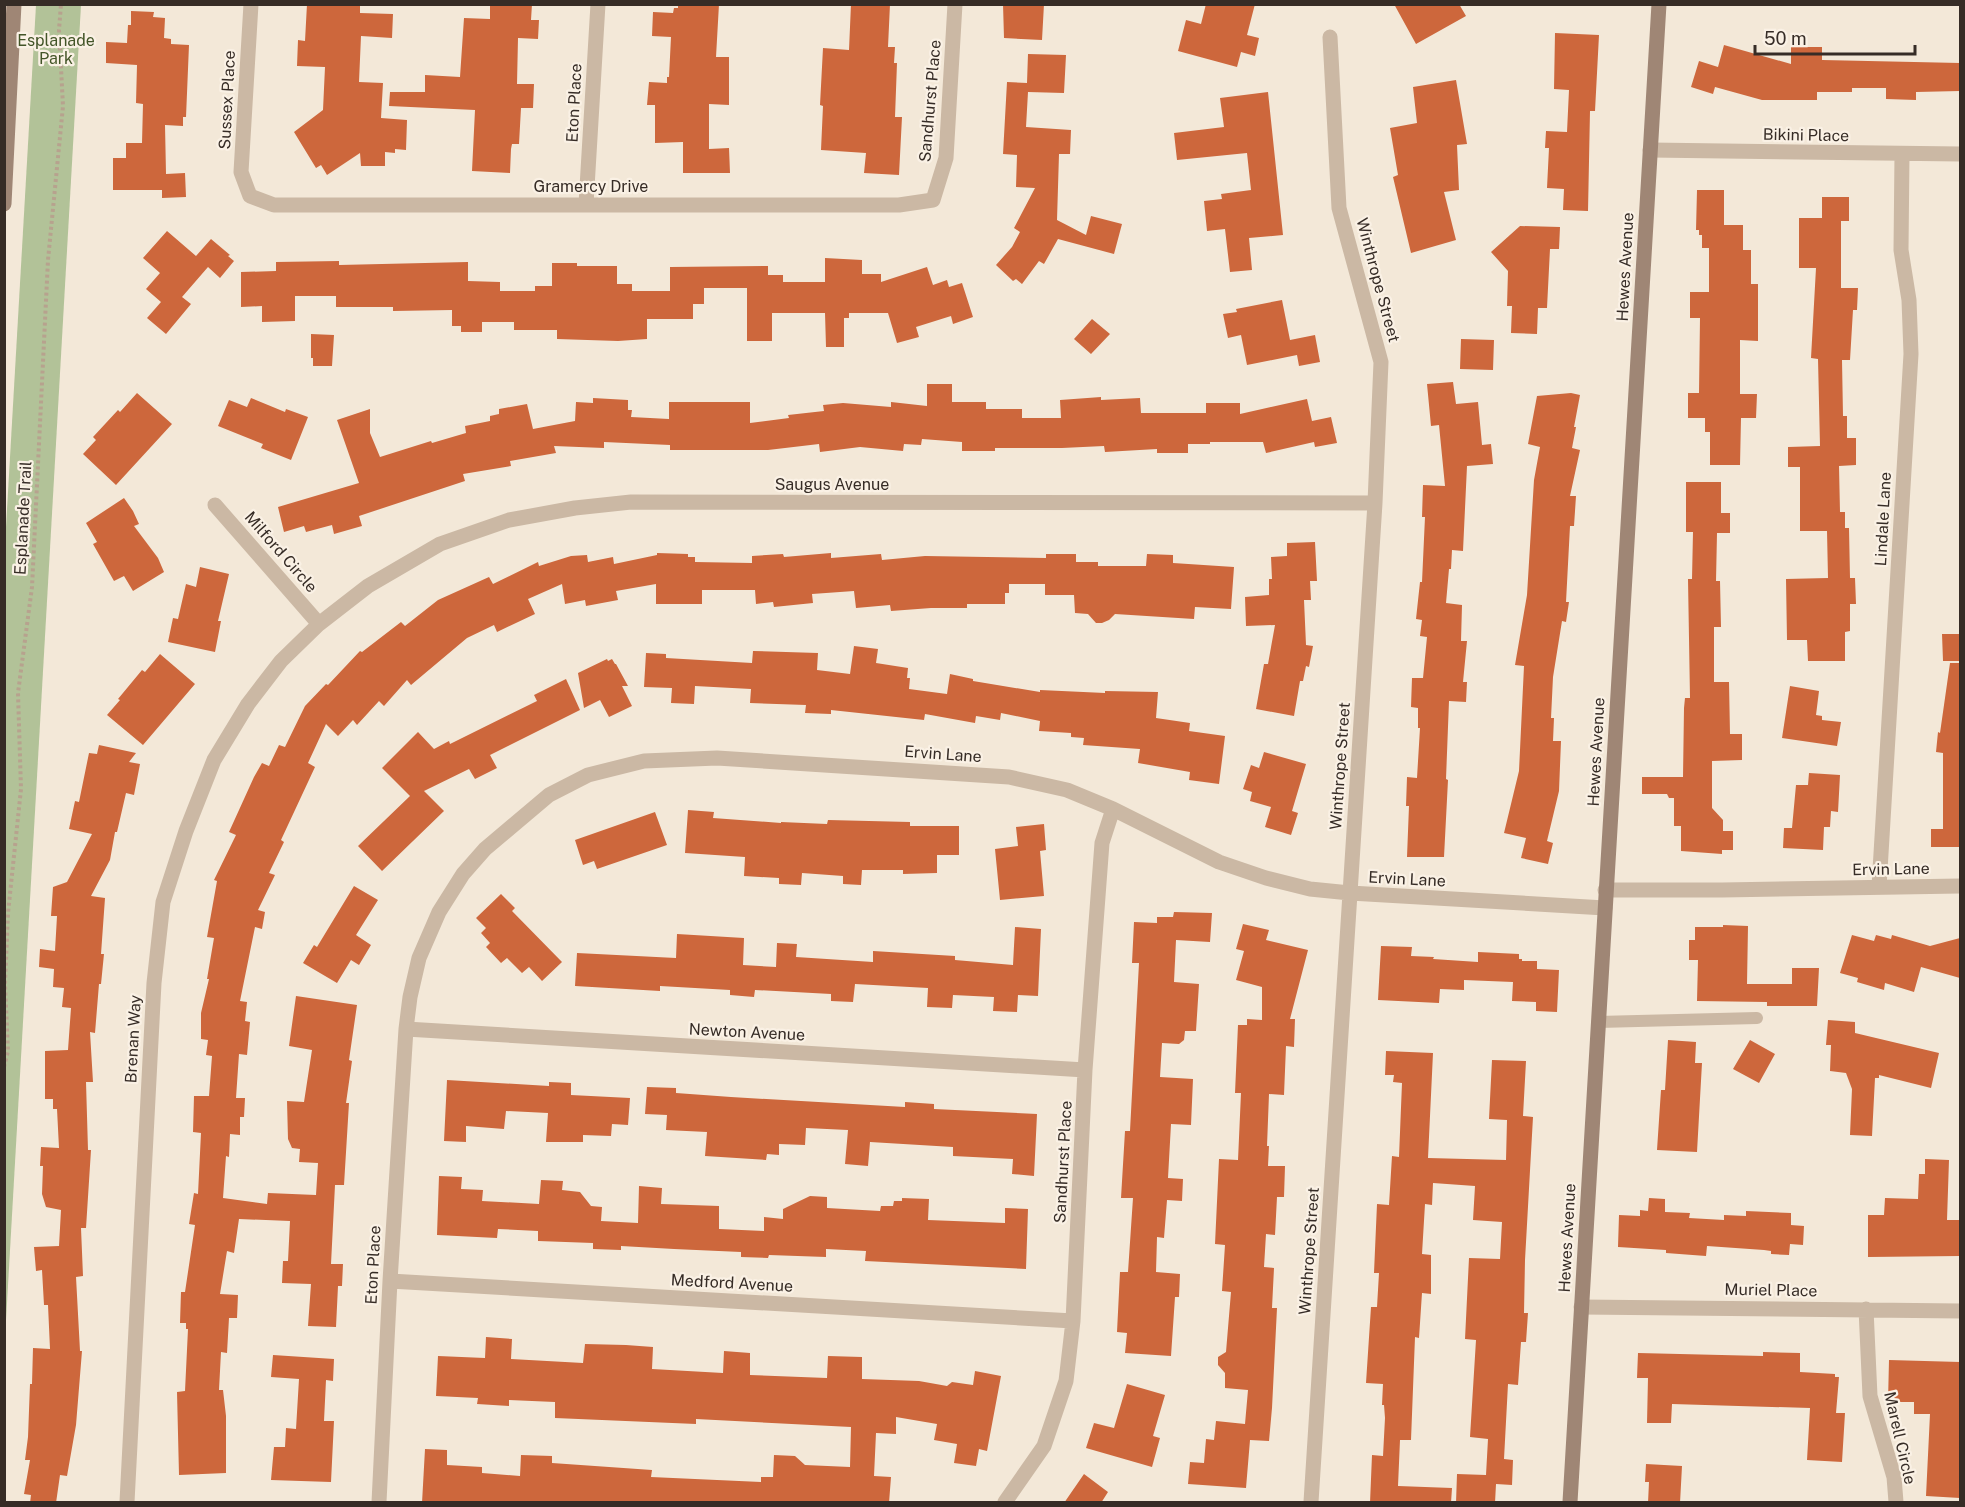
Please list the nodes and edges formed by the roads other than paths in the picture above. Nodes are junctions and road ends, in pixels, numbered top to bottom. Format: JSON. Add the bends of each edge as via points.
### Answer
{"nodes":[{"id":1,"x":14,"y":4,"type":"edge"},
{"id":2,"x":251,"y":4,"type":"edge"},
{"id":3,"x":598,"y":4,"type":"edge"},
{"id":4,"x":955,"y":4,"type":"edge"},
{"id":5,"x":1659,"y":4,"type":"edge"},
{"id":6,"x":1330,"y":38,"type":"dead end"},
{"id":7,"x":8,"y":59,"type":"edge"},
{"id":8,"x":1650,"y":150,"type":"junction"},
{"id":9,"x":1902,"y":154,"type":"junction"},
{"id":10,"x":1960,"y":154,"type":"edge"},
{"id":11,"x":250,"y":196,"type":"joint"},
{"id":12,"x":933,"y":200,"type":"joint"},
{"id":13,"x":4,"y":204,"type":"edge"},
{"id":14,"x":586,"y":204,"type":"junction"},
{"id":15,"x":1375,"y":503,"type":"junction"},
{"id":16,"x":215,"y":504,"type":"dead end"},
{"id":17,"x":319,"y":624,"type":"junction"},
{"id":18,"x":1113,"y":809,"type":"junction"},
{"id":19,"x":1960,"y":886,"type":"edge"},
{"id":20,"x":1879,"y":887,"type":"junction"},
{"id":21,"x":1605,"y":890,"type":"junction"},
{"id":22,"x":1350,"y":893,"type":"junction"},
{"id":23,"x":1605,"y":908,"type":"junction"},
{"id":24,"x":1757,"y":1018,"type":"dead end"},
{"id":25,"x":1598,"y":1022,"type":"junction"},
{"id":26,"x":406,"y":1029,"type":"junction"},
{"id":27,"x":1085,"y":1070,"type":"junction"},
{"id":28,"x":390,"y":1281,"type":"junction"},
{"id":29,"x":1581,"y":1307,"type":"junction"},
{"id":30,"x":1866,"y":1309,"type":"junction"},
{"id":31,"x":1960,"y":1311,"type":"edge"},
{"id":32,"x":1072,"y":1321,"type":"junction"},
{"id":33,"x":127,"y":1503,"type":"edge"},
{"id":34,"x":379,"y":1503,"type":"edge"},
{"id":35,"x":1005,"y":1503,"type":"edge"},
{"id":36,"x":1311,"y":1503,"type":"edge"},
{"id":37,"x":1569,"y":1503,"type":"edge"},
{"id":38,"x":1896,"y":1503,"type":"edge"}],
"edges":[{"from":1,"to":7,"type":"street"},
{"from":2,"to":11,"type":"street","name":"Sussex Place","via":[[241,172]]},
{"from":3,"to":14,"type":"street","name":"Eton Place"},
{"from":4,"to":12,"type":"street","name":"Sandhurst Place","via":[[946,158]]},
{"from":5,"to":8,"type":"street","name":"Hewes Avenue"},
{"from":6,"to":15,"type":"street","name":"Winthrope Street","via":[[1340,208],[1381,362]]},
{"from":7,"to":13,"type":"street"},
{"from":8,"to":9,"type":"street","name":"Bikini Place"},
{"from":8,"to":21,"type":"street","name":"Hewes Avenue"},
{"from":9,"to":10,"type":"street","name":"Bikini Place"},
{"from":9,"to":20,"type":"street","name":"Lindale Lane","via":[[1901,250],[1909,300],[1911,354]]},
{"from":11,"to":14,"type":"street","name":"Gramercy Drive","via":[[274,204]]},
{"from":12,"to":14,"type":"street","name":"Gramercy Drive","via":[[899,205]]},
{"from":15,"to":17,"type":"street","name":"Saugus Avenue","via":[[631,502],[575,508],[509,520],[440,544],[368,586]]},
{"from":15,"to":22,"type":"street","name":"Winthrope Street"},
{"from":16,"to":17,"type":"street","name":"Milford Circle"},
{"from":17,"to":33,"type":"street","name":"Brenan Way","via":[[281,661],[248,704],[214,760],[163,902],[153,983]]},
{"from":18,"to":22,"type":"street","name":"Ervin Lane","via":[[1219,862],[1288,884]]},
{"from":18,"to":26,"type":"street","name":"Ervin Lane","via":[[1067,790],[1009,777],[717,758],[644,761],[588,775],[549,795],[485,849],[463,874],[439,912],[419,958]]},
{"from":18,"to":27,"type":"street","name":"Sandhurst Place","via":[[1102,843]]},
{"from":19,"to":20,"type":"street","name":"Ervin Lane"},
{"from":20,"to":21,"type":"street","name":"Ervin Lane"},
{"from":21,"to":23,"type":"street","name":"Hewes Avenue"},
{"from":22,"to":23,"type":"street","name":"Ervin Lane"},
{"from":22,"to":36,"type":"street","name":"Winthrope Street"},
{"from":23,"to":25,"type":"street","name":"Hewes Avenue"},
{"from":24,"to":25,"type":"lane"},
{"from":25,"to":29,"type":"street","name":"Hewes Avenue"},
{"from":26,"to":27,"type":"street","name":"Newton Avenue"},
{"from":26,"to":28,"type":"street","name":"Eton Place"},
{"from":27,"to":32,"type":"street","name":"Sandhurst Place"},
{"from":28,"to":32,"type":"street","name":"Medford Avenue"},
{"from":28,"to":34,"type":"street","name":"Eton Place"},
{"from":29,"to":30,"type":"street","name":"Muriel Place"},
{"from":29,"to":37,"type":"street","name":"Hewes Avenue"},
{"from":30,"to":31,"type":"street","name":"Muriel Place"},
{"from":30,"to":38,"type":"street","name":"Marell Circle","via":[[1870,1396],[1894,1477]]},
{"from":32,"to":35,"type":"street","name":"Sandhurst Place","via":[[1066,1381],[1044,1446]]}]}
